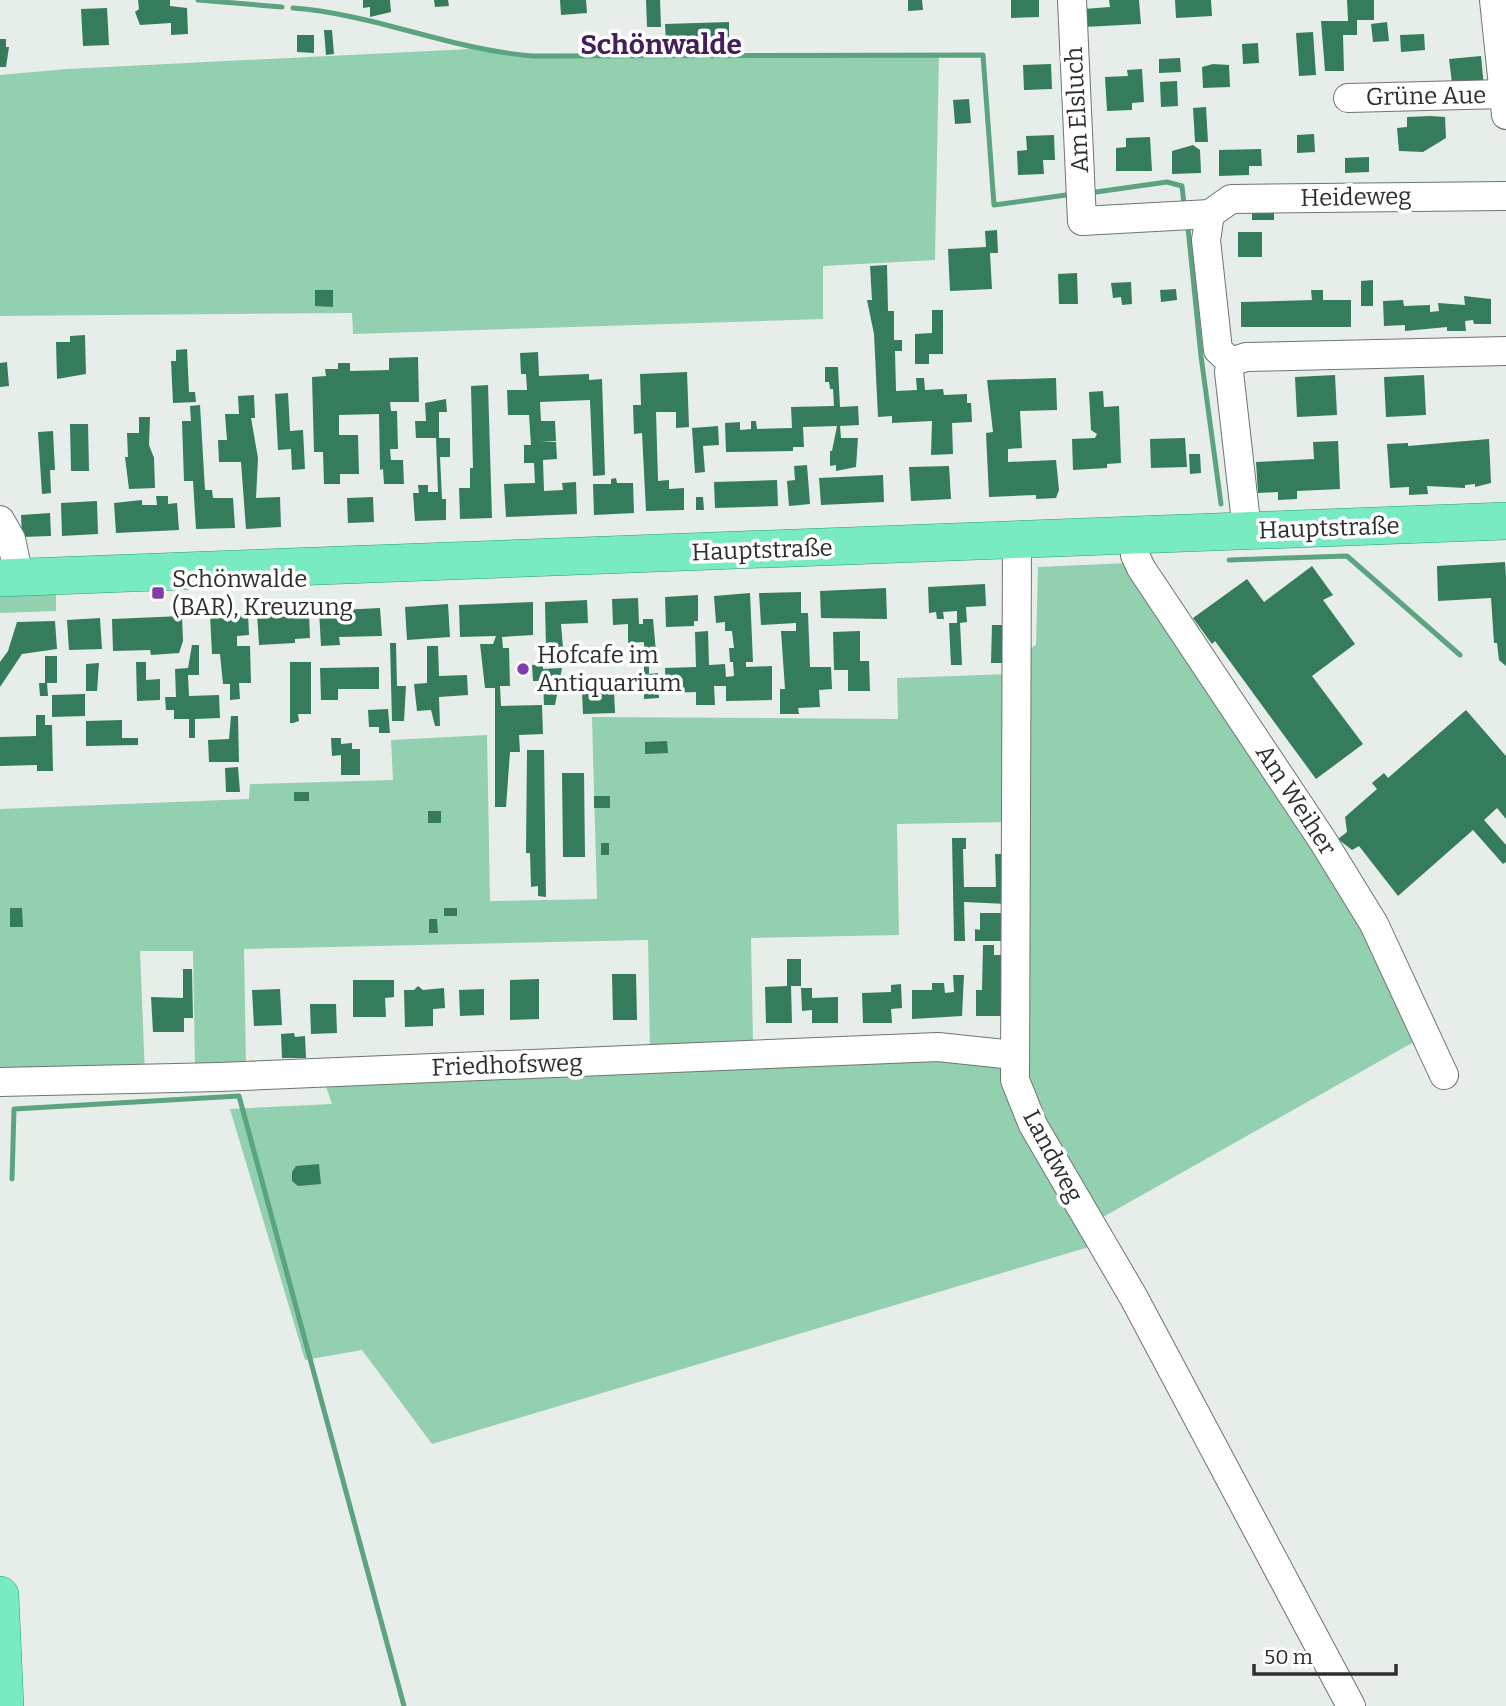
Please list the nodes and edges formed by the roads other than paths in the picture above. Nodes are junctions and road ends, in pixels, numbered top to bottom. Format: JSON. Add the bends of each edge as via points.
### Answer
{"nodes":[{"id":1,"x":1072,"y":0,"type":"edge"},
{"id":2,"x":1494,"y":0,"type":"edge"},
{"id":3,"x":1348,"y":97,"type":"dead end"},
{"id":4,"x":1505,"y":104,"type":"edge"},
{"id":5,"x":1506,"y":196,"type":"edge"},
{"id":6,"x":1210,"y":214,"type":"junction"},
{"id":7,"x":1082,"y":221,"type":"joint"},
{"id":8,"x":1506,"y":351,"type":"edge"},
{"id":9,"x":1231,"y":362,"type":"junction"},
{"id":10,"x":0,"y":520,"type":"edge"},
{"id":11,"x":1506,"y":521,"type":"edge"},
{"id":12,"x":1247,"y":531,"type":"junction"},
{"id":13,"x":1134,"y":536,"type":"junction"},
{"id":14,"x":1017,"y":540,"type":"junction"},
{"id":15,"x":9,"y":578,"type":"edge"},
{"id":16,"x":1014,"y":1055,"type":"junction"},
{"id":17,"x":1444,"y":1075,"type":"dead end"},
{"id":18,"x":0,"y":1082,"type":"edge"},
{"id":19,"x":0,"y":1595,"type":"edge"},
{"id":20,"x":5,"y":1706,"type":"edge"},
{"id":21,"x":1351,"y":1706,"type":"edge"}],
"edges":[{"from":1,"to":7,"type":"street","name":"Am Elsluch"},
{"from":2,"to":4,"type":"street"},
{"from":3,"to":4,"type":"street","name":"Grüne Aue"},
{"from":5,"to":6,"type":"street","name":"Heideweg","via":[[1231,199]]},
{"from":6,"to":7,"type":"street","name":"Heideweg"},
{"from":6,"to":9,"type":"street","via":[[1206,240],[1218,350]]},
{"from":8,"to":9,"type":"street","via":[[1246,357]]},
{"from":9,"to":12,"type":"street"},
{"from":10,"to":15,"type":"street","name":"Hauptstraße","via":[[11,539]]},
{"from":11,"to":12,"type":"main road","name":"Hauptstraße"},
{"from":12,"to":13,"type":"main road","name":"Hauptstraße"},
{"from":13,"to":14,"type":"main road","name":"Hauptstraße"},
{"from":13,"to":17,"type":"street","name":"Am Weiher","via":[[1141,568],[1374,924]]},
{"from":14,"to":15,"type":"main road","name":"Hauptstraße"},
{"from":14,"to":16,"type":"street","name":"Landweg","via":[[1014,964],[1018,1031]]},
{"from":16,"to":18,"type":"street","name":"Friedhofsweg","via":[[938,1047]]},
{"from":16,"to":21,"type":"street","name":"Landweg","via":[[1015,1080],[1033,1125],[1141,1310]]},
{"from":19,"to":20,"type":"main road"}]}
